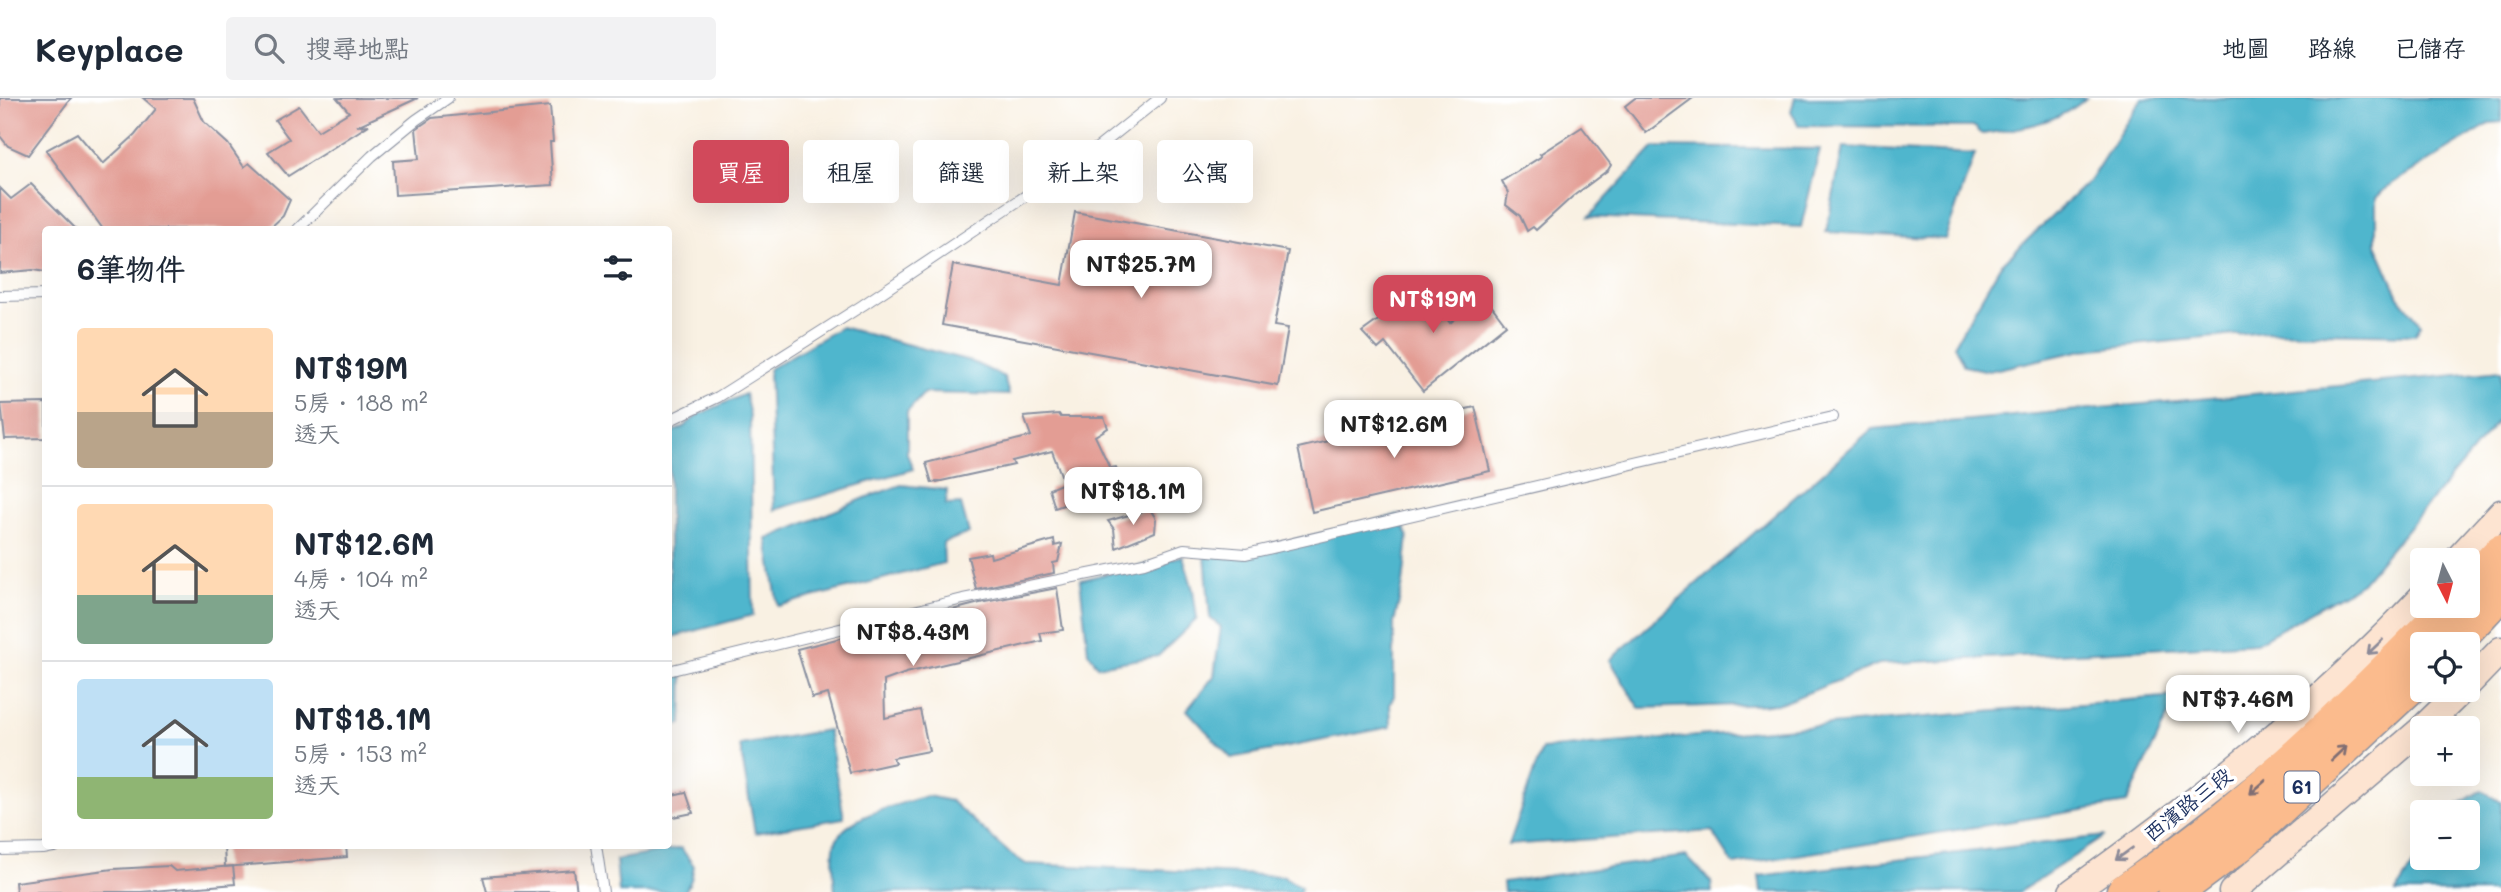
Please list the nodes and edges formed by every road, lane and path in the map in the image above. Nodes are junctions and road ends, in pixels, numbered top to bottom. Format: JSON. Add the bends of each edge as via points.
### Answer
{"nodes":[{"id":1,"x":448,"y":98,"type":"edge"},
{"id":2,"x":1160,"y":98,"type":"edge"},
{"id":3,"x":301,"y":226,"type":"edge"},
{"id":4,"x":42,"y":295,"type":"edge"},
{"id":5,"x":0,"y":296,"type":"edge"},
{"id":6,"x":1833,"y":417,"type":"dead end"},
{"id":7,"x":672,"y":419,"type":"edge"},
{"id":8,"x":2501,"y":513,"type":"edge"},
{"id":9,"x":2468,"y":548,"type":"edge"},
{"id":10,"x":2501,"y":552,"type":"edge"},
{"id":11,"x":2480,"y":574,"type":"edge"},
{"id":12,"x":2501,"y":592,"type":"edge"},
{"id":13,"x":2410,"y":610,"type":"edge"},
{"id":14,"x":2438,"y":618,"type":"edge"},
{"id":15,"x":2463,"y":632,"type":"edge"},
{"id":16,"x":2501,"y":650,"type":"edge"},
{"id":17,"x":672,"y":670,"type":"edge"},
{"id":18,"x":2480,"y":672,"type":"edge"},
{"id":19,"x":2410,"y":686,"type":"edge"},
{"id":20,"x":2449,"y":702,"type":"edge"},
{"id":21,"x":2435,"y":716,"type":"edge"},
{"id":22,"x":2410,"y":739,"type":"edge"},
{"id":23,"x":43,"y":849,"type":"edge"},
{"id":24,"x":597,"y":849,"type":"edge"},
{"id":25,"x":0,"y":850,"type":"edge"},
{"id":26,"x":603,"y":892,"type":"edge"},
{"id":27,"x":2071,"y":892,"type":"edge"},
{"id":28,"x":2124,"y":892,"type":"edge"},
{"id":29,"x":2175,"y":892,"type":"edge"},
{"id":30,"x":2232,"y":892,"type":"edge"}],
"edges":[{"from":1,"to":3,"type":"lane","via":[[372,156]]},
{"from":2,"to":7,"type":"lane","via":[[1100,146],[863,304],[718,397]]},
{"from":4,"to":5,"type":"lane"},
{"from":6,"to":17,"type":"lane","via":[[1246,554],[1184,549],[1144,563],[963,599]]},
{"from":8,"to":9,"type":"street"},
{"from":10,"to":11,"type":"highway"},
{"from":12,"to":15,"type":"highway"},
{"from":13,"to":27,"type":"street","name":"西濱路三段","one_way":true,"via":[[2374,648],[2212,788]]},
{"from":14,"to":28,"type":"highway","number":"61","one_way":true,"via":[[2298,753],[2225,816]]},
{"from":16,"to":18,"type":"street"},
{"from":29,"to":19,"type":"highway","number":"61","one_way":true,"via":[[2241,843]]},
{"from":20,"to":21,"type":"street"},
{"from":22,"to":30,"type":"street"},
{"from":23,"to":25,"type":"lane"},
{"from":24,"to":26,"type":"lane"}]}
